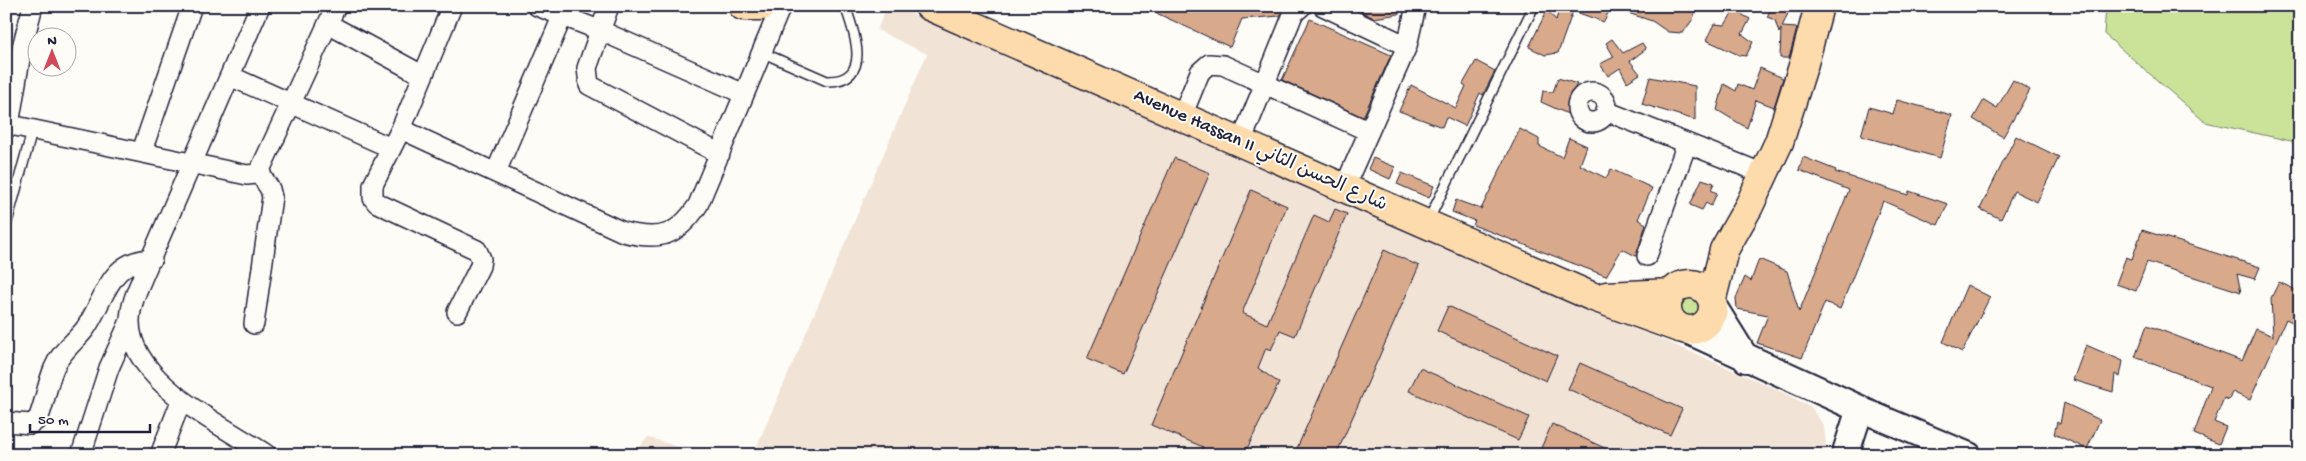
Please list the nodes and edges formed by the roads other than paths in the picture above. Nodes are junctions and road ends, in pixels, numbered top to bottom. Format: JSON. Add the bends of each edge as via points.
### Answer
{"nodes":[{"id":1,"x":33,"y":6,"type":"edge"},
{"id":2,"x":192,"y":6,"type":"edge"},
{"id":3,"x":260,"y":6,"type":"edge"},
{"id":4,"x":336,"y":6,"type":"edge"},
{"id":5,"x":452,"y":6,"type":"edge"},
{"id":6,"x":537,"y":6,"type":"edge"},
{"id":7,"x":609,"y":6,"type":"edge"},
{"id":8,"x":743,"y":6,"type":"edge"},
{"id":9,"x":762,"y":6,"type":"edge"},
{"id":10,"x":781,"y":6,"type":"edge"},
{"id":11,"x":844,"y":6,"type":"edge"},
{"id":12,"x":929,"y":6,"type":"edge"},
{"id":13,"x":1302,"y":6,"type":"edge"},
{"id":14,"x":1323,"y":6,"type":"edge"},
{"id":15,"x":1416,"y":6,"type":"edge"},
{"id":16,"x":1534,"y":6,"type":"edge"},
{"id":17,"x":1818,"y":10,"type":"edge"},
{"id":18,"x":562,"y":17,"type":"junction"},
{"id":19,"x":328,"y":24,"type":"junction"},
{"id":20,"x":599,"y":30,"type":"junction"},
{"id":21,"x":1407,"y":46,"type":"junction"},
{"id":22,"x":761,"y":52,"type":"junction"},
{"id":23,"x":422,"y":75,"type":"junction"},
{"id":24,"x":230,"y":76,"type":"junction"},
{"id":25,"x":1264,"y":82,"type":"junction"},
{"id":26,"x":744,"y":94,"type":"junction"},
{"id":27,"x":291,"y":105,"type":"junction"},
{"id":28,"x":1606,"y":112,"type":"dead end"},
{"id":29,"x":1182,"y":116,"type":"junction"},
{"id":30,"x":8,"y":124,"type":"edge"},
{"id":31,"x":33,"y":128,"type":"junction"},
{"id":32,"x":401,"y":129,"type":"junction"},
{"id":33,"x":1368,"y":131,"type":"junction"},
{"id":34,"x":1241,"y":142,"type":"junction"},
{"id":35,"x":1687,"y":143,"type":"junction"},
{"id":36,"x":391,"y":148,"type":"junction"},
{"id":37,"x":142,"y":151,"type":"junction"},
{"id":38,"x":720,"y":154,"type":"junction"},
{"id":39,"x":193,"y":162,"type":"junction"},
{"id":40,"x":259,"y":172,"type":"junction"},
{"id":41,"x":496,"y":172,"type":"junction"},
{"id":42,"x":1764,"y":174,"type":"junction"},
{"id":43,"x":1344,"y":188,"type":"junction"},
{"id":44,"x":6,"y":226,"type":"edge"},
{"id":45,"x":1426,"y":226,"type":"junction"},
{"id":46,"x":1724,"y":250,"type":"junction"},
{"id":47,"x":1647,"y":256,"type":"dead end"},
{"id":48,"x":152,"y":259,"type":"junction"},
{"id":49,"x":1675,"y":290,"type":"junction"},
{"id":50,"x":1591,"y":296,"type":"junction"},
{"id":51,"x":1712,"y":302,"type":"junction"},
{"id":52,"x":457,"y":312,"type":"dead end"},
{"id":53,"x":130,"y":321,"type":"junction"},
{"id":54,"x":254,"y":324,"type":"dead end"},
{"id":55,"x":1683,"y":329,"type":"junction"},
{"id":56,"x":1746,"y":359,"type":"junction"},
{"id":57,"x":181,"y":400,"type":"junction"},
{"id":58,"x":1860,"y":409,"type":"junction"},
{"id":59,"x":6,"y":422,"type":"edge"},
{"id":60,"x":247,"y":449,"type":"edge"},
{"id":61,"x":81,"y":455,"type":"edge"},
{"id":62,"x":160,"y":455,"type":"edge"},
{"id":63,"x":267,"y":455,"type":"edge"},
{"id":64,"x":1845,"y":455,"type":"edge"},
{"id":65,"x":1969,"y":455,"type":"edge"}],
"edges":[{"from":1,"to":30,"type":"street"},
{"from":2,"to":37,"type":"street"},
{"from":3,"to":24,"type":"street"},
{"from":4,"to":19,"type":"street"},
{"from":5,"to":23,"type":"street"},
{"from":6,"to":18,"type":"street"},
{"from":7,"to":20,"type":"street"},
{"from":8,"to":9,"type":"main road"},
{"from":10,"to":22,"type":"street"},
{"from":11,"to":22,"type":"lane","via":[[858,48],[849,75],[827,81]]},
{"from":12,"to":29,"type":"main road","name":"Avenue Hassan II شارع الحسن الثاني"},
{"from":13,"to":25,"type":"street","via":[[1293,14]]},
{"from":14,"to":21,"type":"street"},
{"from":15,"to":21,"type":"street"},
{"from":16,"to":45,"type":"lane"},
{"from":17,"to":42,"type":"main road","via":[[1792,102]]},
{"from":18,"to":20,"type":"street"},
{"from":18,"to":41,"type":"street"},
{"from":19,"to":23,"type":"street"},
{"from":19,"to":27,"type":"street"},
{"from":20,"to":26,"type":"street"},
{"from":20,"to":38,"type":"street","via":[[587,68],[589,85]]},
{"from":21,"to":33,"type":"street"},
{"from":22,"to":26,"type":"street"},
{"from":23,"to":32,"type":"street"},
{"from":24,"to":27,"type":"street"},
{"from":24,"to":39,"type":"street"},
{"from":25,"to":29,"type":"street","via":[[1209,64],[1200,72]]},
{"from":25,"to":33,"type":"street"},
{"from":25,"to":34,"type":"street"},
{"from":26,"to":38,"type":"street"},
{"from":27,"to":36,"type":"street"},
{"from":27,"to":40,"type":"street"},
{"from":28,"to":35,"type":"street"},
{"from":29,"to":34,"type":"main road","name":"Avenue Hassan II شارع الحسن الثاني"},
{"from":30,"to":31,"type":"street"},
{"from":31,"to":37,"type":"street"},
{"from":31,"to":44,"type":"lane"},
{"from":32,"to":36,"type":"street"},
{"from":32,"to":41,"type":"street"},
{"from":33,"to":43,"type":"street"},
{"from":34,"to":43,"type":"main road","name":"Avenue Hassan II شارع الحسن الثاني"},
{"from":35,"to":42,"type":"street"},
{"from":35,"to":47,"type":"street"},
{"from":36,"to":52,"type":"street","via":[[372,185],[373,198],[377,203],[455,238],[477,250],[480,256],[480,266]]},
{"from":37,"to":39,"type":"street"},
{"from":38,"to":41,"type":"street","via":[[690,218],[665,235],[650,238],[623,232]]},
{"from":39,"to":40,"type":"street","via":[[247,175]]},
{"from":39,"to":48,"type":"street"},
{"from":40,"to":54,"type":"street","via":[[270,189],[272,202]]},
{"from":42,"to":46,"type":"main road"},
{"from":43,"to":45,"type":"main road","name":"Avenue Hassan II شارع الحسن الثاني"},
{"from":45,"to":50,"type":"main road","name":"Avenue Hassan II شارع الحسن الثاني"},
{"from":46,"to":49,"type":"main road"},
{"from":46,"to":51,"type":"main road"},
{"from":48,"to":53,"type":"street","via":[[134,301]]},
{"from":48,"to":59,"type":"street","via":[[137,259],[125,265],[111,279],[90,322],[61,354],[38,419],[31,424]]},
{"from":49,"to":50,"type":"main road","name":"Avenue Hassan II شارع الحسن الثاني"},
{"from":49,"to":51,"type":"main road","via":[[1697,285],[1708,292]]},
{"from":49,"to":55,"type":"main road","via":[[1667,306],[1668,312]]},
{"from":50,"to":55,"type":"main road","name":"Avenue Hassan II شارع الحسن الثاني"},
{"from":51,"to":55,"type":"main road","via":[[1709,321],[1695,330]]},
{"from":51,"to":56,"type":"main road"},
{"from":53,"to":57,"type":"street","via":[[133,343],[145,363]]},
{"from":53,"to":61,"type":"street","via":[[110,368]]},
{"from":55,"to":56,"type":"main road"},
{"from":56,"to":58,"type":"main road"},
{"from":57,"to":60,"type":"street"},
{"from":57,"to":62,"type":"street"},
{"from":58,"to":64,"type":"main road"},
{"from":58,"to":65,"type":"street"},
{"from":60,"to":63,"type":"street"}]}
